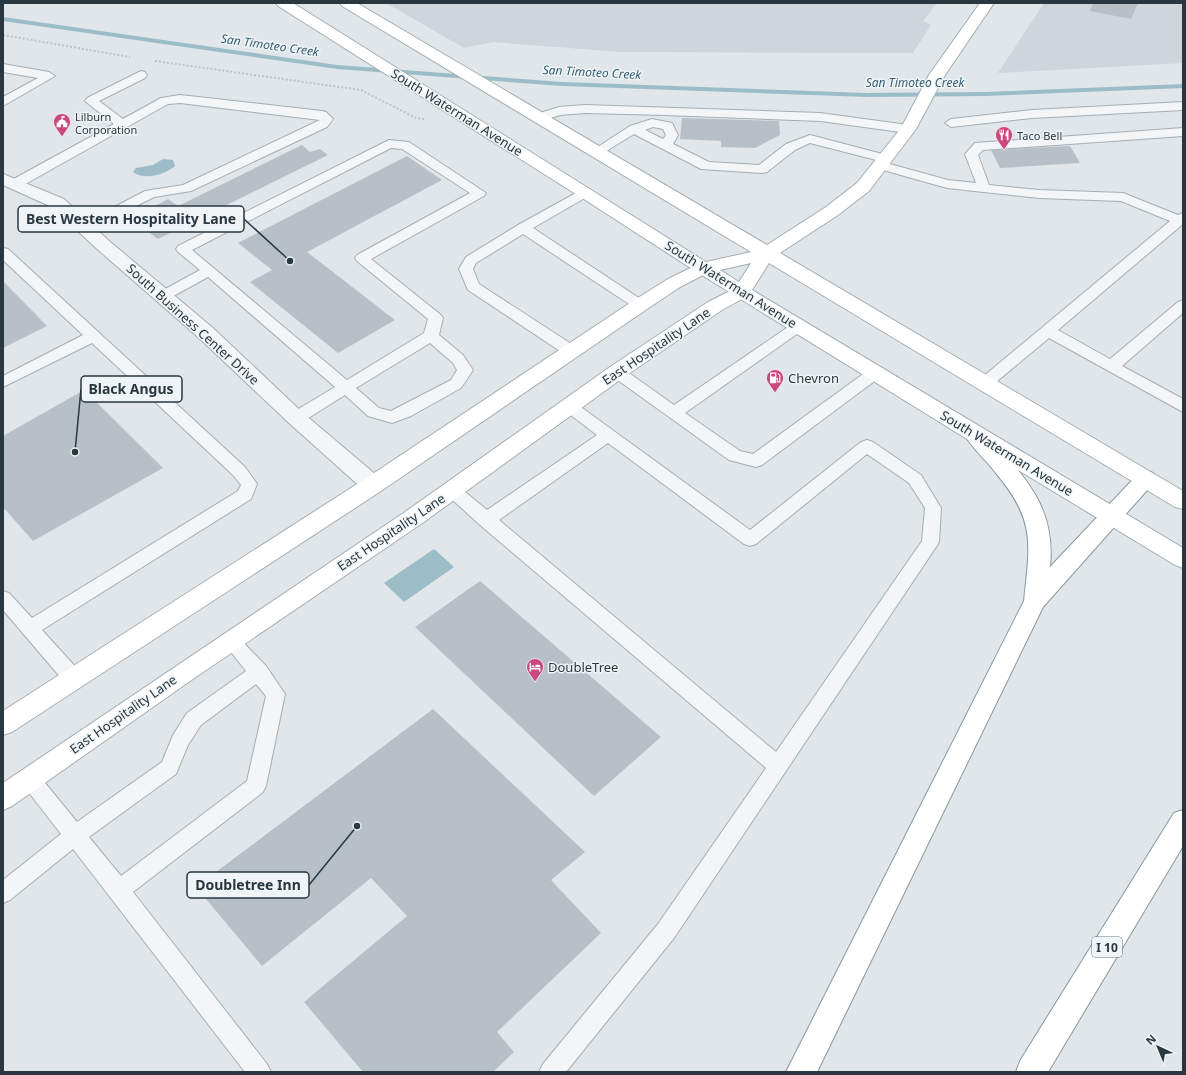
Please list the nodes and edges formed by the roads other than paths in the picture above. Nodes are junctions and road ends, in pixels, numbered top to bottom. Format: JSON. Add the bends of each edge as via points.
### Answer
{"nodes":[{"id":1,"x":283,"y":3,"type":"edge"},
{"id":2,"x":347,"y":3,"type":"edge"},
{"id":3,"x":987,"y":3,"type":"edge"},
{"id":4,"x":3,"y":68,"type":"edge"},
{"id":5,"x":141,"y":75,"type":"dead end"},
{"id":6,"x":3,"y":102,"type":"edge"},
{"id":7,"x":1183,"y":106,"type":"edge"},
{"id":8,"x":538,"y":118,"type":"junction"},
{"id":9,"x":951,"y":123,"type":"dead end"},
{"id":10,"x":122,"y":125,"type":"junction"},
{"id":11,"x":634,"y":129,"type":"junction"},
{"id":12,"x":908,"y":129,"type":"junction"},
{"id":13,"x":1183,"y":132,"type":"edge"},
{"id":14,"x":665,"y":146,"type":"junction"},
{"id":15,"x":596,"y":152,"type":"junction"},
{"id":16,"x":883,"y":162,"type":"junction"},
{"id":17,"x":9,"y":181,"type":"edge"},
{"id":18,"x":984,"y":188,"type":"junction"},
{"id":19,"x":585,"y":192,"type":"junction"},
{"id":20,"x":1181,"y":219,"type":"edge"},
{"id":21,"x":84,"y":228,"type":"junction"},
{"id":22,"x":523,"y":228,"type":"junction"},
{"id":23,"x":3,"y":252,"type":"edge"},
{"id":24,"x":766,"y":254,"type":"junction"},
{"id":25,"x":703,"y":268,"type":"junction"},
{"id":26,"x":209,"y":271,"type":"junction"},
{"id":27,"x":742,"y":291,"type":"junction"},
{"id":28,"x":163,"y":296,"type":"junction"},
{"id":29,"x":640,"y":305,"type":"junction"},
{"id":30,"x":1183,"y":305,"type":"edge"},
{"id":31,"x":799,"y":326,"type":"junction"},
{"id":32,"x":1048,"y":331,"type":"junction"},
{"id":33,"x":93,"y":336,"type":"junction"},
{"id":34,"x":431,"y":336,"type":"junction"},
{"id":35,"x":571,"y":351,"type":"junction"},
{"id":36,"x":1112,"y":366,"type":"junction"},
{"id":37,"x":617,"y":372,"type":"junction"},
{"id":38,"x":875,"y":373,"type":"junction"},
{"id":39,"x":3,"y":382,"type":"edge"},
{"id":40,"x":984,"y":384,"type":"junction"},
{"id":41,"x":347,"y":389,"type":"junction"},
{"id":42,"x":569,"y":406,"type":"junction"},
{"id":43,"x":1183,"y":406,"type":"edge"},
{"id":44,"x":674,"y":413,"type":"junction"},
{"id":45,"x":296,"y":418,"type":"junction"},
{"id":46,"x":608,"y":434,"type":"junction"},
{"id":47,"x":974,"y":434,"type":"junction"},
{"id":48,"x":1146,"y":479,"type":"junction"},
{"id":49,"x":373,"y":485,"type":"junction"},
{"id":50,"x":452,"y":490,"type":"junction"},
{"id":51,"x":1183,"y":501,"type":"edge"},
{"id":52,"x":1111,"y":515,"type":"junction"},
{"id":53,"x":486,"y":520,"type":"junction"},
{"id":54,"x":1183,"y":558,"type":"edge"},
{"id":55,"x":3,"y":598,"type":"edge"},
{"id":56,"x":1035,"y":601,"type":"junction"},
{"id":57,"x":29,"y":629,"type":"junction"},
{"id":58,"x":231,"y":641,"type":"junction"},
{"id":59,"x":259,"y":672,"type":"junction"},
{"id":60,"x":74,"y":679,"type":"junction"},
{"id":61,"x":3,"y":724,"type":"edge"},
{"id":62,"x":778,"y":766,"type":"junction"},
{"id":63,"x":30,"y":779,"type":"junction"},
{"id":64,"x":3,"y":798,"type":"edge"},
{"id":65,"x":1183,"y":822,"type":"edge"},
{"id":66,"x":74,"y":836,"type":"junction"},
{"id":67,"x":119,"y":890,"type":"junction"},
{"id":68,"x":3,"y":893,"type":"edge"},
{"id":69,"x":258,"y":1072,"type":"edge"},
{"id":70,"x":551,"y":1072,"type":"edge"},
{"id":71,"x":801,"y":1072,"type":"edge"},
{"id":72,"x":1031,"y":1072,"type":"edge"}],
"edges":[{"from":1,"to":19,"type":"main road","name":"South Waterman Avenue"},
{"from":2,"to":8,"type":"main road"},
{"from":3,"to":12,"type":"main road","name":"East Hospitality Lane","via":[[938,75]]},
{"from":4,"to":6,"type":"lane","via":[[48,76]]},
{"from":5,"to":10,"type":"lane","via":[[91,100]]},
{"from":7,"to":9,"type":"lane","via":[[1032,114]]},
{"from":8,"to":12,"type":"lane","via":[[559,111],[585,109],[665,111],[820,117]]},
{"from":8,"to":15,"type":"main road"},
{"from":10,"to":17,"type":"lane"},
{"from":10,"to":21,"type":"lane","via":[[164,101],[180,99],[322,115],[327,119],[323,124],[186,188],[150,194]]},
{"from":11,"to":14,"type":"lane"},
{"from":11,"to":14,"type":"lane","via":[[652,123],[668,126],[672,135]]},
{"from":11,"to":15,"type":"lane"},
{"from":12,"to":16,"type":"main road","name":"East Hospitality Lane"},
{"from":13,"to":18,"type":"lane","via":[[979,146],[971,154]]},
{"from":14,"to":16,"type":"lane","via":[[706,166],[762,169],[801,140],[810,139]]},
{"from":15,"to":24,"type":"main road"},
{"from":16,"to":18,"type":"lane","via":[[947,184]]},
{"from":16,"to":24,"type":"main road","name":"East Hospitality Lane","via":[[863,187],[832,211]]},
{"from":17,"to":21,"type":"street","name":"South Business Center Drive","via":[[58,203]]},
{"from":18,"to":20,"type":"lane","via":[[1039,194],[1123,197]]},
{"from":19,"to":22,"type":"lane"},
{"from":19,"to":25,"type":"main road","name":"South Waterman Avenue"},
{"from":20,"to":32,"type":"lane"},
{"from":21,"to":28,"type":"street","name":"South Business Center Drive"},
{"from":22,"to":29,"type":"lane"},
{"from":22,"to":35,"type":"lane","via":[[471,260],[466,269],[473,287]]},
{"from":23,"to":33,"type":"lane"},
{"from":24,"to":25,"type":"main road","name":"East Hospitality Lane"},
{"from":24,"to":27,"type":"main road","name":"East Hospitality Lane"},
{"from":24,"to":40,"type":"main road"},
{"from":25,"to":27,"type":"main road","name":"South Waterman Avenue"},
{"from":25,"to":29,"type":"main road","name":"East Hospitality Lane"},
{"from":26,"to":28,"type":"lane"},
{"from":26,"to":34,"type":"lane","via":[[183,249],[389,144],[405,145],[479,193],[362,258],[436,318]]},
{"from":26,"to":41,"type":"lane"},
{"from":27,"to":31,"type":"main road","name":"South Waterman Avenue"},
{"from":27,"to":37,"type":"main road","name":"East Hospitality Lane","via":[[715,306]]},
{"from":28,"to":45,"type":"street","name":"South Business Center Drive"},
{"from":29,"to":35,"type":"main road","name":"East Hospitality Lane"},
{"from":30,"to":36,"type":"lane"},
{"from":31,"to":38,"type":"main road","name":"South Waterman Avenue"},
{"from":31,"to":44,"type":"lane"},
{"from":32,"to":36,"type":"lane"},
{"from":32,"to":40,"type":"lane"},
{"from":33,"to":39,"type":"lane"},
{"from":33,"to":57,"type":"lane","via":[[239,471],[249,484],[245,495]]},
{"from":34,"to":41,"type":"lane"},
{"from":34,"to":41,"type":"lane","via":[[458,359],[465,370],[456,384],[392,417],[374,412]]},
{"from":35,"to":49,"type":"main road","name":"East Hospitality Lane"},
{"from":36,"to":43,"type":"lane"},
{"from":37,"to":42,"type":"main road","name":"East Hospitality Lane"},
{"from":37,"to":44,"type":"lane"},
{"from":38,"to":44,"type":"lane","via":[[756,461],[735,456]]},
{"from":38,"to":47,"type":"main road","name":"South Waterman Avenue"},
{"from":40,"to":48,"type":"main road"},
{"from":41,"to":45,"type":"lane"},
{"from":42,"to":46,"type":"lane"},
{"from":42,"to":50,"type":"main road","name":"East Hospitality Lane"},
{"from":45,"to":49,"type":"street","name":"South Business Center Drive"},
{"from":46,"to":53,"type":"lane"},
{"from":46,"to":62,"type":"lane","via":[[750,539],[867,446],[915,479],[933,508],[930,542]]},
{"from":47,"to":52,"type":"main road","name":"South Waterman Avenue"},
{"from":47,"to":56,"type":"main road","via":[[1013,480],[1030,505],[1039,530],[1040,552]]},
{"from":48,"to":51,"type":"main road"},
{"from":48,"to":52,"type":"main road"},
{"from":49,"to":60,"type":"main road","name":"East Hospitality Lane"},
{"from":50,"to":53,"type":"lane"},
{"from":50,"to":58,"type":"main road","name":"East Hospitality Lane"},
{"from":52,"to":54,"type":"main road","name":"South Waterman Avenue"},
{"from":52,"to":56,"type":"main road"},
{"from":53,"to":62,"type":"lane"},
{"from":55,"to":57,"type":"lane"},
{"from":56,"to":71,"type":"main road"},
{"from":57,"to":60,"type":"lane"},
{"from":58,"to":59,"type":"lane"},
{"from":58,"to":63,"type":"main road","name":"East Hospitality Lane"},
{"from":59,"to":66,"type":"lane","via":[[194,719],[180,741],[169,768]]},
{"from":59,"to":67,"type":"lane","via":[[276,694],[256,786]]},
{"from":60,"to":61,"type":"main road","name":"East Hospitality Lane"},
{"from":62,"to":70,"type":"lane","via":[[666,931]]},
{"from":63,"to":64,"type":"main road","name":"East Hospitality Lane"},
{"from":63,"to":66,"type":"lane"},
{"from":65,"to":72,"type":"main road","number":"I 10"},
{"from":66,"to":67,"type":"lane"},
{"from":66,"to":68,"type":"lane"},
{"from":67,"to":69,"type":"lane"}]}
